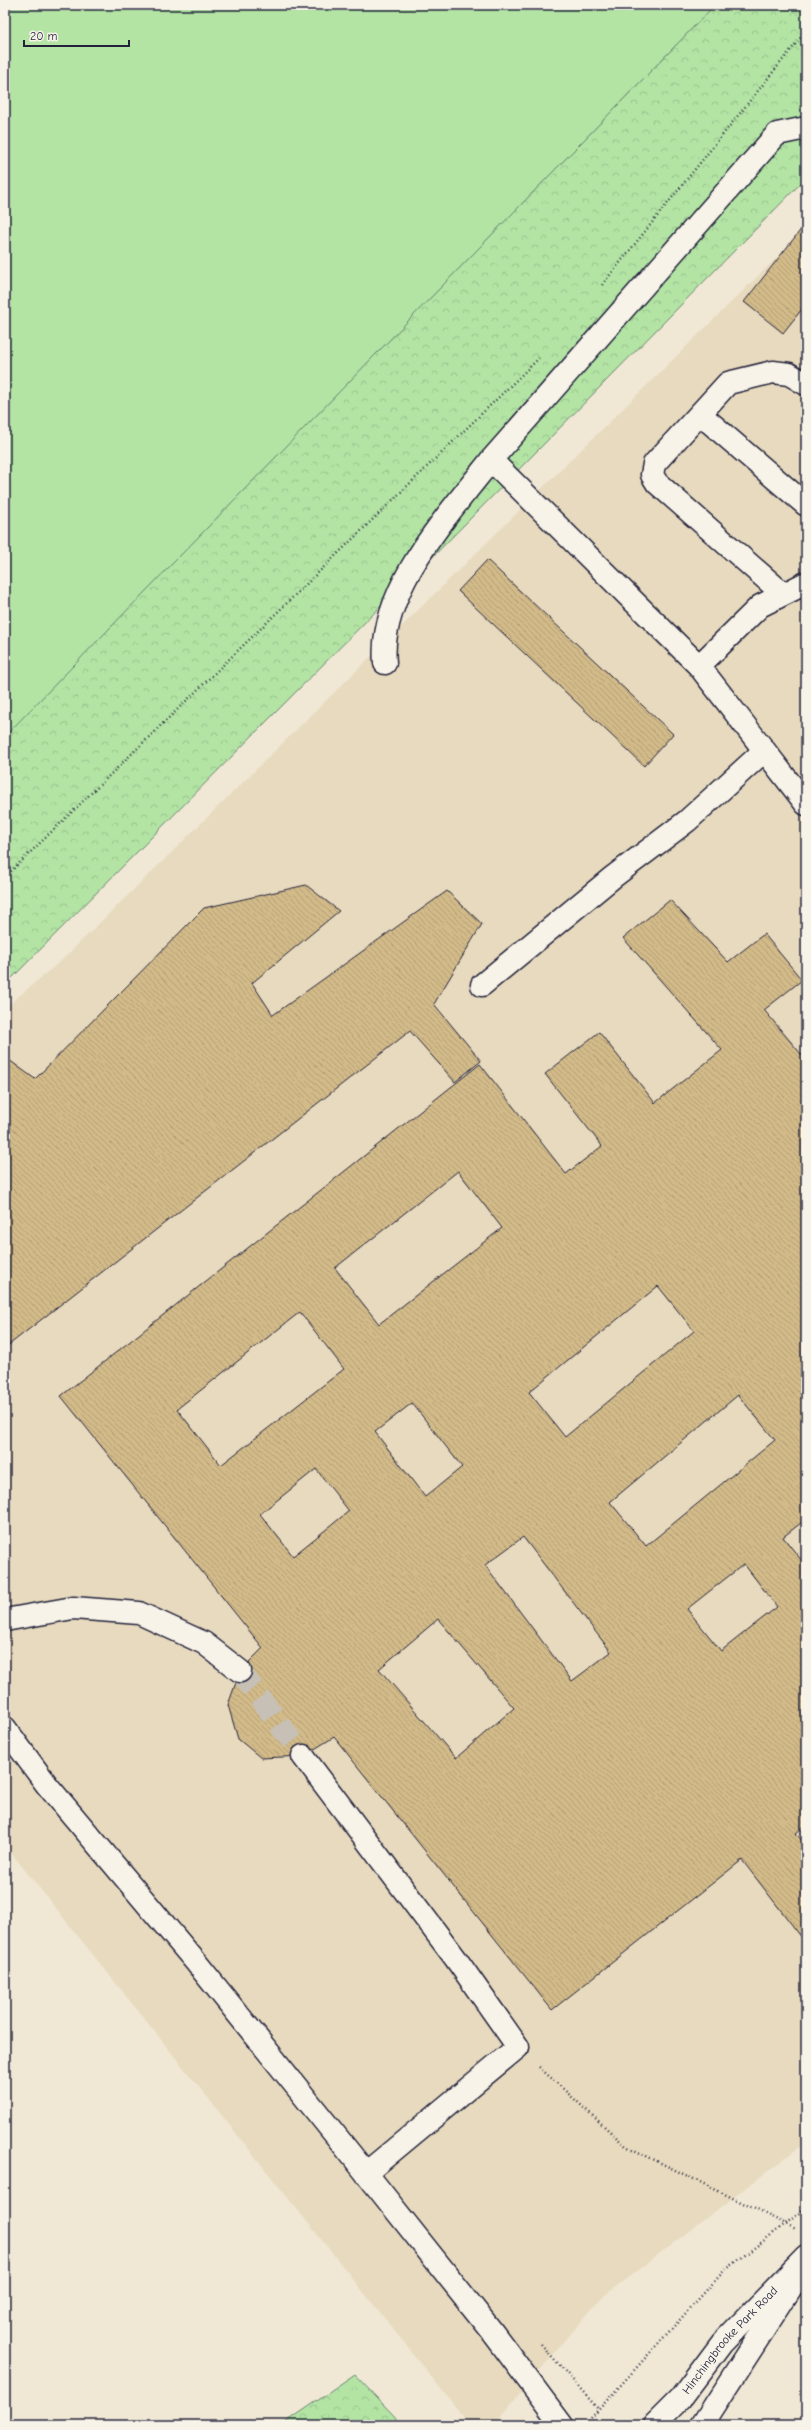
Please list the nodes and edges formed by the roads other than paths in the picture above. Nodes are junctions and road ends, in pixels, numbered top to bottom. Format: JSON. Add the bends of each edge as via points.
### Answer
{"nodes":[{"id":1,"x":806,"y":128,"type":"edge"},
{"id":2,"x":806,"y":384,"type":"edge"},
{"id":3,"x":700,"y":414,"type":"junction"},
{"id":4,"x":491,"y":460,"type":"junction"},
{"id":5,"x":806,"y":505,"type":"edge"},
{"id":6,"x":806,"y":583,"type":"edge"},
{"id":7,"x":782,"y":593,"type":"junction"},
{"id":8,"x":385,"y":663,"type":"dead end"},
{"id":9,"x":699,"y":666,"type":"junction"},
{"id":10,"x":764,"y":751,"type":"junction"},
{"id":11,"x":806,"y":804,"type":"edge"},
{"id":12,"x":482,"y":985,"type":"dead end"},
{"id":13,"x":5,"y":1620,"type":"edge"},
{"id":14,"x":240,"y":1671,"type":"tunnel mouth"},
{"id":15,"x":5,"y":1728,"type":"edge"},
{"id":16,"x":303,"y":1756,"type":"tunnel mouth"},
{"id":17,"x":366,"y":2173,"type":"junction"},
{"id":18,"x":806,"y":2257,"type":"edge"},
{"id":19,"x":806,"y":2265,"type":"edge"},
{"id":20,"x":562,"y":2425,"type":"edge"},
{"id":21,"x":654,"y":2425,"type":"edge"},
{"id":22,"x":702,"y":2425,"type":"edge"}],
"edges":[{"from":1,"to":4,"type":"street","via":[[777,134]]},
{"from":2,"to":3,"type":"street","via":[[789,374],[773,372],[728,383]]},
{"from":3,"to":5,"type":"street"},
{"from":3,"to":7,"type":"street","via":[[654,464],[652,475]]},
{"from":4,"to":8,"type":"street","via":[[435,532],[400,590],[387,629]]},
{"from":4,"to":9,"type":"street"},
{"from":6,"to":7,"type":"street"},
{"from":7,"to":9,"type":"street","via":[[760,606]]},
{"from":9,"to":10,"type":"street"},
{"from":10,"to":11,"type":"street"},
{"from":10,"to":12,"type":"street","via":[[687,821],[613,877]]},
{"from":13,"to":14,"type":"street","via":[[73,1608],[139,1613],[204,1643]]},
{"from":15,"to":17,"type":"street","via":[[48,1785]]},
{"from":16,"to":17,"type":"street","via":[[518,2047]]},
{"from":17,"to":20,"type":"street","via":[[492,2330]]},
{"from":18,"to":21,"type":"street","name":"Hinchingbrooke Park Road","via":[[722,2343],[680,2399]]},
{"from":19,"to":22,"type":"street","name":"Hinchingbrooke Park Road"}]}
